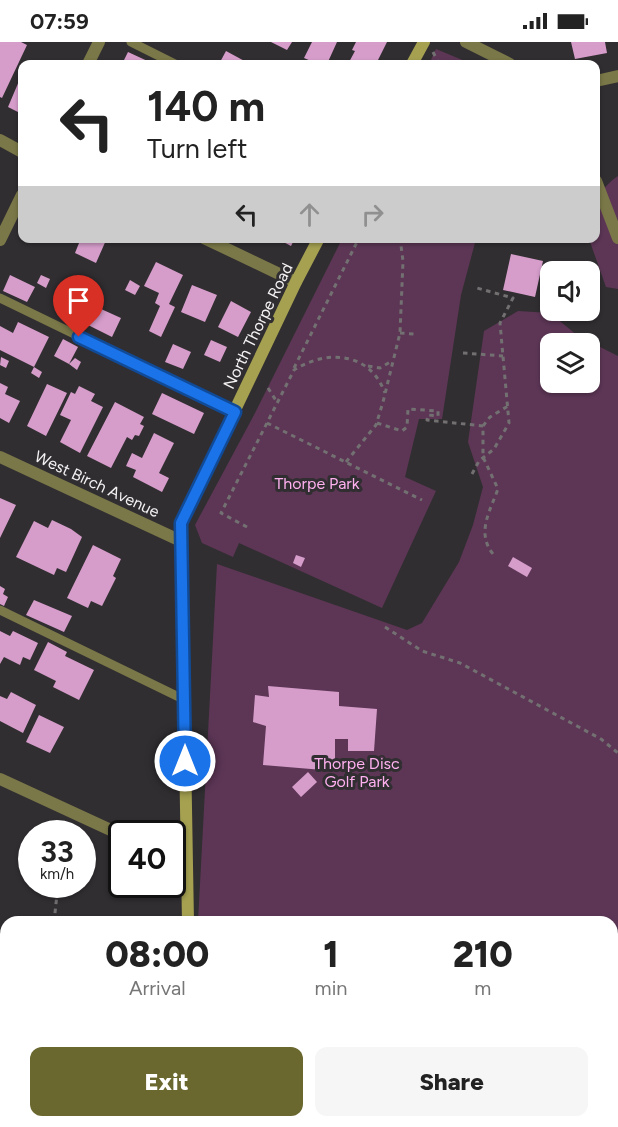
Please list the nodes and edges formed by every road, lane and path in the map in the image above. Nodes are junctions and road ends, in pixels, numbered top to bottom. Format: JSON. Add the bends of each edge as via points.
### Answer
{"nodes":[{"id":1,"x":99,"y":42,"type":"edge"},
{"id":2,"x":131,"y":42,"type":"edge"},
{"id":3,"x":424,"y":42,"type":"edge"},
{"id":4,"x":466,"y":42,"type":"edge"},
{"id":5,"x":433,"y":52,"type":"dead end"},
{"id":6,"x":90,"y":60,"type":"edge"},
{"id":7,"x":167,"y":60,"type":"edge"},
{"id":8,"x":414,"y":60,"type":"edge"},
{"id":9,"x":437,"y":60,"type":"edge"},
{"id":10,"x":502,"y":60,"type":"edge"},
{"id":11,"x":618,"y":76,"type":"edge"},
{"id":12,"x":600,"y":80,"type":"edge"},
{"id":13,"x":0,"y":140,"type":"edge"},
{"id":14,"x":18,"y":150,"type":"edge"},
{"id":15,"x":600,"y":191,"type":"edge"},
{"id":16,"x":18,"y":203,"type":"edge"},
{"id":17,"x":618,"y":238,"type":"edge"},
{"id":18,"x":0,"y":240,"type":"edge"},
{"id":19,"x":214,"y":243,"type":"edge"},
{"id":20,"x":317,"y":243,"type":"edge"},
{"id":21,"x":357,"y":243,"type":"edge"},
{"id":22,"x":401,"y":243,"type":"edge"},
{"id":23,"x":296,"y":282,"type":"junction"},
{"id":24,"x":477,"y":288,"type":"dead end"},
{"id":25,"x":0,"y":298,"type":"edge"},
{"id":26,"x":399,"y":333,"type":"junction"},
{"id":27,"x":414,"y":334,"type":"dead end"},
{"id":28,"x":463,"y":353,"type":"dead end"},
{"id":29,"x":504,"y":356,"type":"junction"},
{"id":30,"x":393,"y":360,"type":"junction"},
{"id":31,"x":366,"y":366,"type":"junction"},
{"id":32,"x":294,"y":370,"type":"junction"},
{"id":33,"x":268,"y":388,"type":"dead end"},
{"id":34,"x":385,"y":393,"type":"junction"},
{"id":35,"x":277,"y":402,"type":"junction"},
{"id":36,"x":508,"y":406,"type":"junction"},
{"id":37,"x":235,"y":412,"type":"junction"},
{"id":38,"x":267,"y":423,"type":"junction"},
{"id":39,"x":377,"y":423,"type":"junction"},
{"id":40,"x":483,"y":426,"type":"junction"},
{"id":41,"x":0,"y":457,"type":"edge"},
{"id":42,"x":483,"y":457,"type":"junction"},
{"id":43,"x":346,"y":462,"type":"junction"},
{"id":44,"x":472,"y":474,"type":"dead end"},
{"id":45,"x":422,"y":500,"type":"dead end"},
{"id":46,"x":247,"y":526,"type":"dead end"},
{"id":47,"x":181,"y":541,"type":"junction"},
{"id":48,"x":493,"y":554,"type":"dead end"},
{"id":49,"x":0,"y":610,"type":"edge"},
{"id":50,"x":385,"y":627,"type":"dead end"},
{"id":51,"x":185,"y":700,"type":"junction"},
{"id":52,"x":618,"y":751,"type":"edge"},
{"id":53,"x":0,"y":779,"type":"edge"},
{"id":54,"x":185,"y":820,"type":"edge"},
{"id":55,"x":108,"y":829,"type":"edge"},
{"id":56,"x":186,"y":862,"type":"edge"},
{"id":57,"x":57,"y":898,"type":"edge"},
{"id":58,"x":55,"y":916,"type":"edge"},
{"id":59,"x":188,"y":916,"type":"edge"}],
"edges":[{"from":1,"to":6,"type":"street"},
{"from":2,"to":7,"type":"lane"},
{"from":3,"to":8,"type":"street"},
{"from":4,"to":10,"type":"street"},
{"from":5,"to":9,"type":"path"},
{"from":11,"to":12,"type":"street"},
{"from":13,"to":14,"type":"street"},
{"from":15,"to":17,"type":"street"},
{"from":16,"to":18,"type":"street"},
{"from":19,"to":23,"type":"street"},
{"from":20,"to":23,"type":"street","name":"North Thorpe Road"},
{"from":21,"to":32,"type":"path"},
{"from":22,"to":26,"type":"path"},
{"from":23,"to":37,"type":"street","name":"North Thorpe Road"},
{"from":24,"to":29,"type":"path","via":[[513,298],[500,323]]},
{"from":25,"to":37,"type":"lane"},
{"from":26,"to":27,"type":"path"},
{"from":26,"to":30,"type":"path"},
{"from":28,"to":29,"type":"path"},
{"from":29,"to":36,"type":"path"},
{"from":30,"to":31,"type":"path","via":[[380,368]]},
{"from":30,"to":34,"type":"path"},
{"from":31,"to":32,"type":"path","via":[[324,357]]},
{"from":31,"to":34,"type":"path","via":[[382,383]]},
{"from":32,"to":35,"type":"path"},
{"from":33,"to":35,"type":"path"},
{"from":34,"to":39,"type":"path"},
{"from":35,"to":38,"type":"path"},
{"from":36,"to":40,"type":"path"},
{"from":36,"to":42,"type":"path","via":[[510,423],[494,449]]},
{"from":37,"to":47,"type":"street","name":"North Thorpe Road","via":[[181,523]]},
{"from":38,"to":43,"type":"path"},
{"from":38,"to":46,"type":"path","via":[[221,513]]},
{"from":39,"to":40,"type":"path","via":[[402,431],[407,427],[408,408],[438,411],[438,416],[428,415],[427,420]]},
{"from":39,"to":43,"type":"path"},
{"from":40,"to":42,"type":"path"},
{"from":41,"to":47,"type":"street","name":"West Birch Avenue"},
{"from":42,"to":44,"type":"path"},
{"from":42,"to":48,"type":"path","via":[[498,489],[483,531],[486,546]]},
{"from":43,"to":45,"type":"path"},
{"from":47,"to":51,"type":"street","name":"North Thorpe Road"},
{"from":49,"to":51,"type":"lane"},
{"from":50,"to":52,"type":"path","via":[[422,651],[460,663]]},
{"from":51,"to":54,"type":"street","name":"North Thorpe Road"},
{"from":53,"to":55,"type":"street"},
{"from":56,"to":59,"type":"street","name":"North Thorpe Road"},
{"from":57,"to":58,"type":"path"}]}
